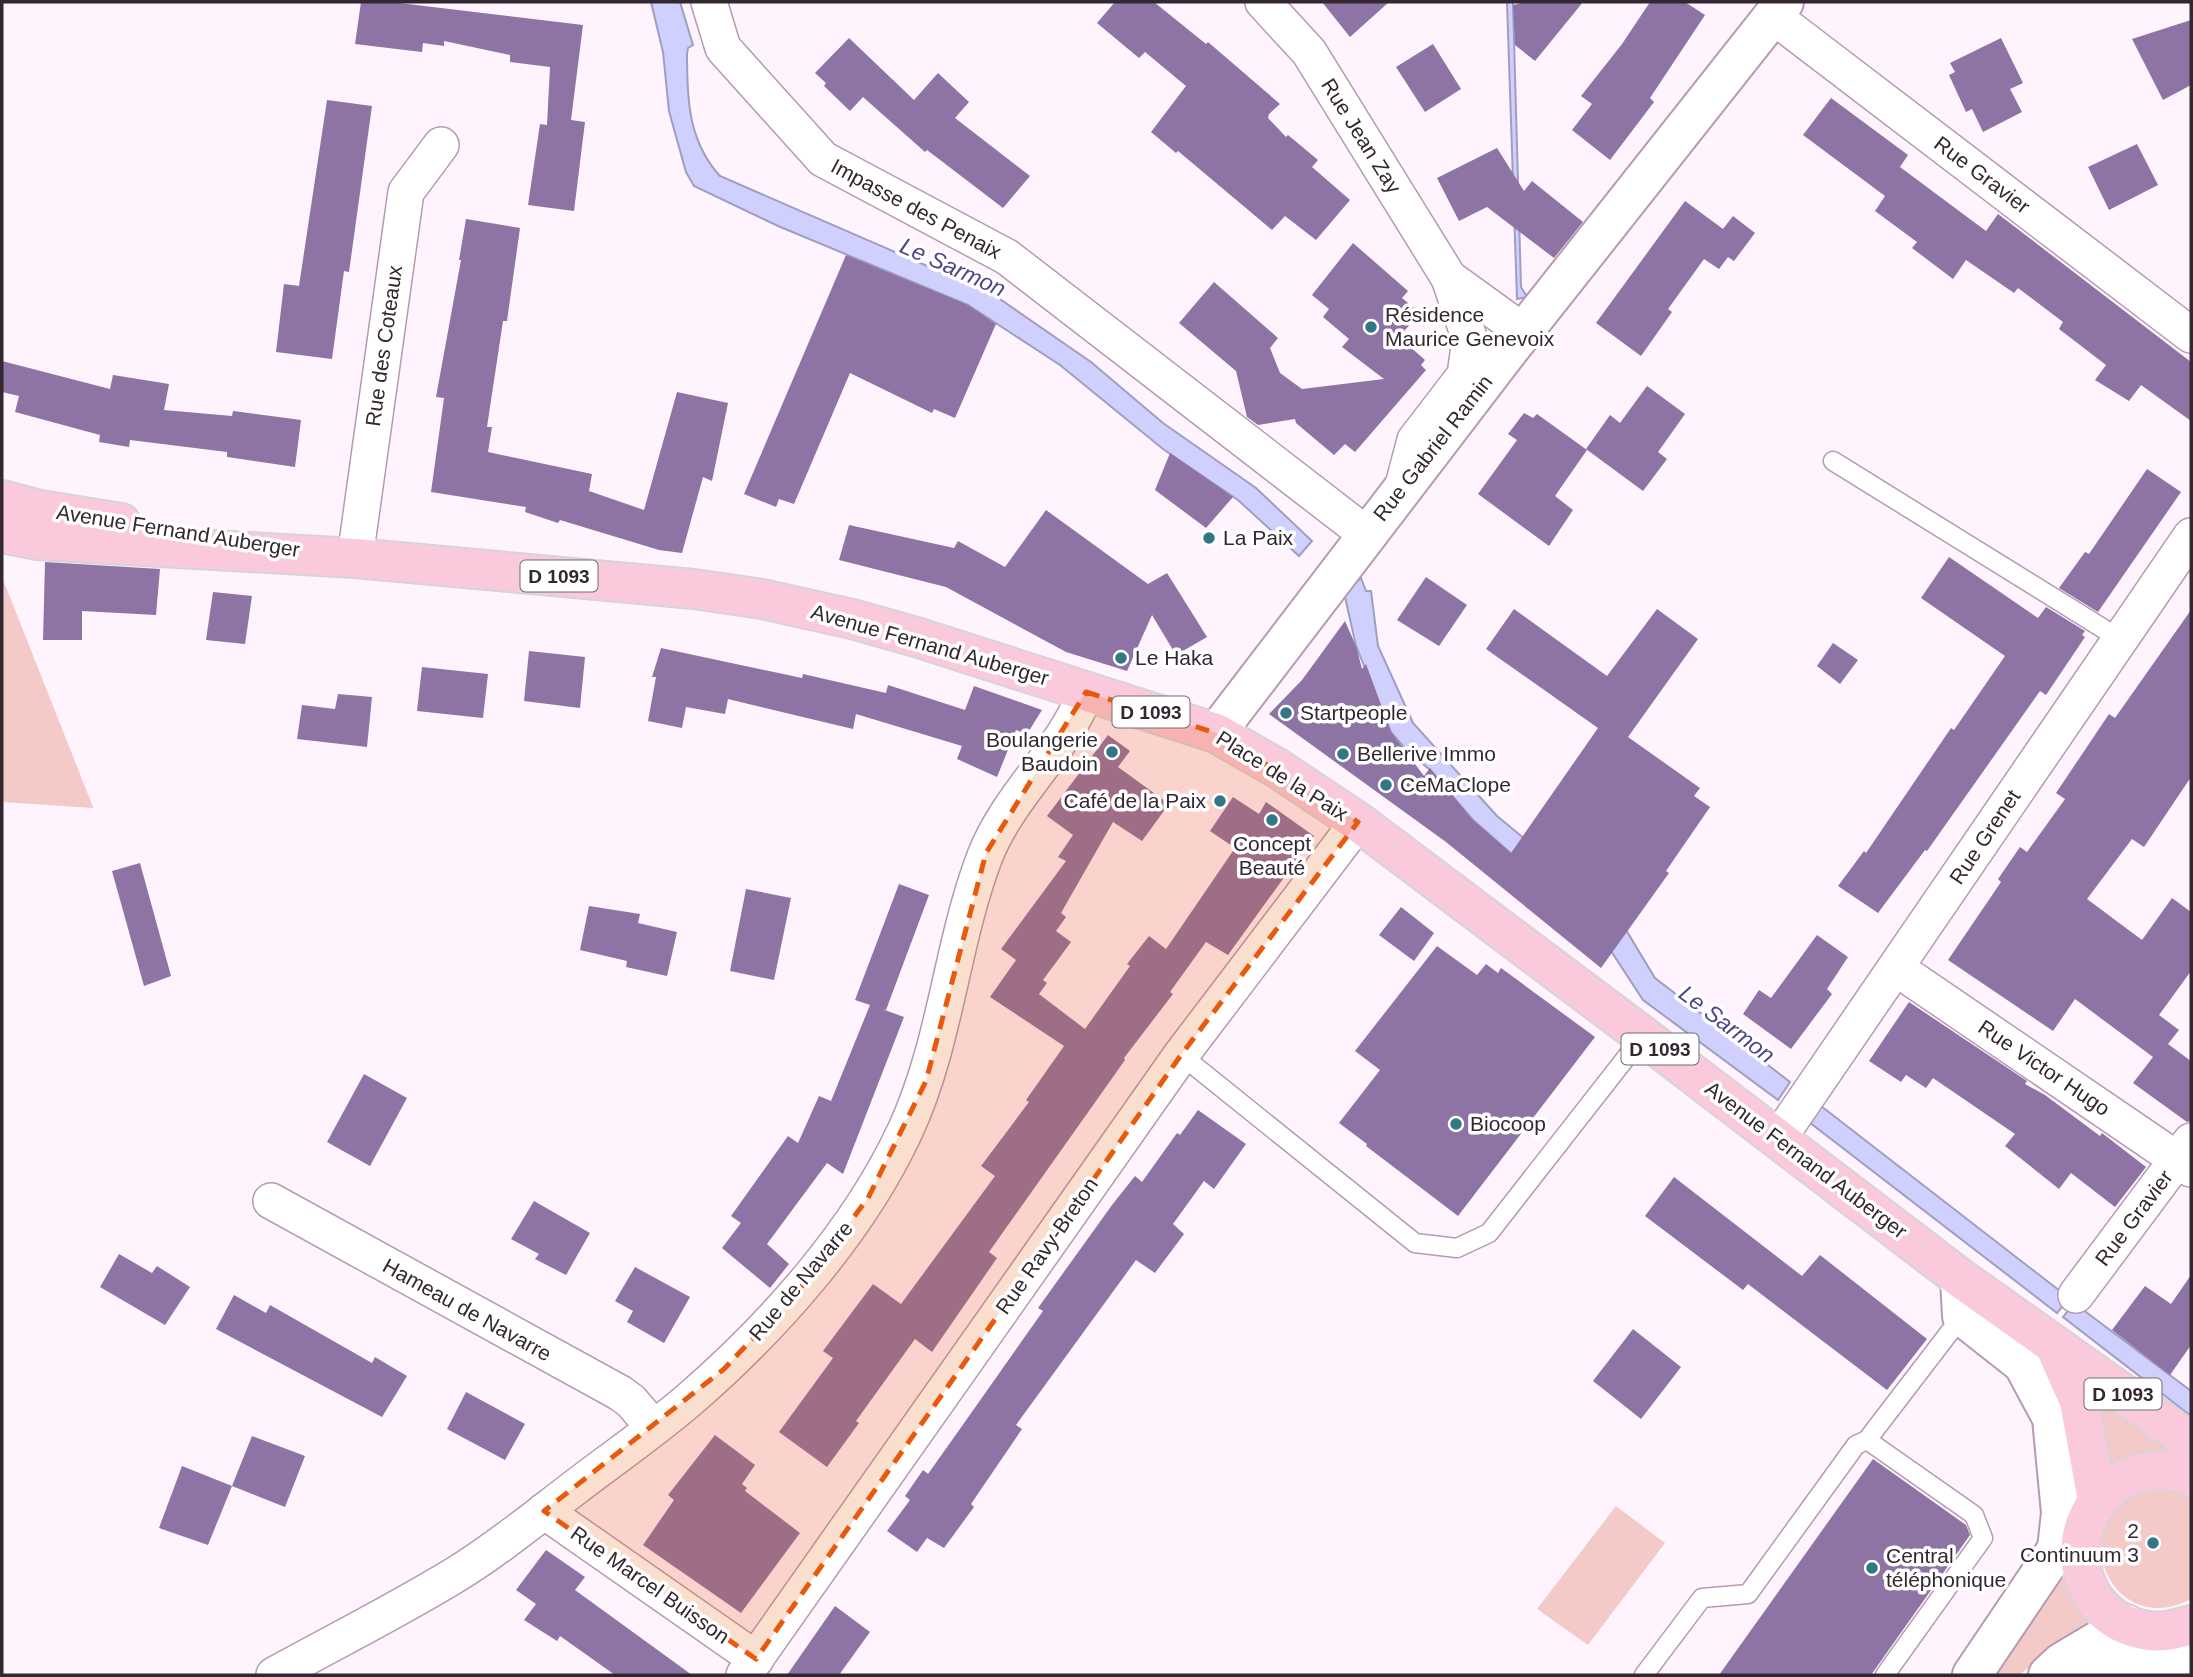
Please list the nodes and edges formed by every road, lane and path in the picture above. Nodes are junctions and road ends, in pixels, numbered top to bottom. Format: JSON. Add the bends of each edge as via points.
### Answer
{"nodes":[{"id":1,"x":709,"y":2,"type":"edge"},
{"id":2,"x":1262,"y":2,"type":"edge"},
{"id":3,"x":1778,"y":9,"type":"edge"},
{"id":4,"x":441,"y":145,"type":"dead end"},
{"id":5,"x":1449,"y":278,"type":"junction"},
{"id":6,"x":1524,"y":332,"type":"junction"},
{"id":7,"x":2191,"y":335,"type":"edge"},
{"id":8,"x":1833,"y":461,"type":"dead end"},
{"id":9,"x":1402,"y":489,"type":"junction"},
{"id":10,"x":2,"y":500,"type":"edge"},
{"id":11,"x":2,"y":533,"type":"edge"},
{"id":12,"x":1366,"y":534,"type":"junction"},
{"id":13,"x":2191,"y":536,"type":"edge"},
{"id":14,"x":355,"y":558,"type":"junction"},
{"id":15,"x":2120,"y":639,"type":"junction"},
{"id":16,"x":1086,"y":692,"type":"junction"},
{"id":17,"x":1216,"y":733,"type":"junction"},
{"id":18,"x":1359,"y":822,"type":"junction"},
{"id":19,"x":1896,"y":968,"type":"junction"},
{"id":20,"x":1643,"y":1035,"type":"junction"},
{"id":21,"x":1181,"y":1055,"type":"junction"},
{"id":22,"x":1792,"y":1118,"type":"junction"},
{"id":23,"x":2187,"y":1156,"type":"edge"},
{"id":24,"x":271,"y":1202,"type":"dead end"},
{"id":25,"x":1960,"y":1278,"type":"junction"},
{"id":26,"x":2076,"y":1295,"type":"dead end"},
{"id":27,"x":1962,"y":1316,"type":"junction"},
{"id":28,"x":2054,"y":1345,"type":"junction"},
{"id":29,"x":654,"y":1428,"type":"junction"},
{"id":30,"x":1867,"y":1440,"type":"junction"},
{"id":31,"x":2191,"y":1442,"type":"edge"},
{"id":32,"x":2191,"y":1476,"type":"edge"},
{"id":33,"x":2096,"y":1500,"type":"junction"},
{"id":34,"x":544,"y":1511,"type":"junction"},
{"id":35,"x":2068,"y":1544,"type":"junction"},
{"id":36,"x":2126,"y":1624,"type":"junction"},
{"id":37,"x":2191,"y":1625,"type":"edge"},
{"id":38,"x":2191,"y":1659,"type":"edge"},
{"id":39,"x":750,"y":1667,"type":"edge"},
{"id":40,"x":274,"y":1675,"type":"edge"},
{"id":41,"x":1644,"y":1675,"type":"edge"},
{"id":42,"x":1885,"y":1675,"type":"edge"},
{"id":43,"x":1972,"y":1675,"type":"edge"},
{"id":44,"x":2048,"y":1675,"type":"edge"},
{"id":45,"x":2082,"y":1675,"type":"edge"}],
"edges":[{"from":1,"to":12,"type":"street","name":"Impasse des Penaix","via":[[723,48],[823,159],[1007,257]]},
{"from":2,"to":5,"type":"street","name":"Rue Jean Zay","via":[[1309,52]]},
{"from":3,"to":6,"type":"street","name":"Rue Gabriel Ramin"},
{"from":3,"to":7,"type":"street","name":"Rue Gravier"},
{"from":4,"to":14,"type":"street","name":"Rue des Coteaux","via":[[406,192]]},
{"from":5,"to":6,"type":"street","name":"Rue Jean Zay"},
{"from":5,"to":9,"type":"street","name":"Rue Jean Zay","via":[[1470,340],[1465,375],[1415,440]]},
{"from":6,"to":9,"type":"street","name":"Rue Gabriel Ramin"},
{"from":8,"to":15,"type":"lane"},
{"from":9,"to":12,"type":"street","name":"Rue Gabriel Ramin"},
{"from":10,"to":14,"type":"main road","name":"Avenue Fernand Auberger","number":"D 1093","via":[[40,510]]},
{"from":11,"to":14,"type":"main road","name":"Avenue Fernand Auberger","number":"D 1093","via":[[37,540]]},
{"from":12,"to":17,"type":"street","name":"Rue Gabriel Ramin"},
{"from":13,"to":15,"type":"street","name":"Rue Grenet"},
{"from":14,"to":16,"type":"main road","name":"Avenue Fernand Auberger","number":"D 1093","via":[[694,589],[762,600],[885,628]]},
{"from":15,"to":19,"type":"street","name":"Rue Grenet"},
{"from":16,"to":17,"type":"main road","name":"Place de la Paix","number":"D 1093"},
{"from":16,"to":29,"type":"street","name":"Rue de Navarre","via":[[1074,718],[1010,807],[986,853],[926,1081],[893,1156],[868,1198],[802,1286],[724,1369]]},
{"from":17,"to":18,"type":"main road","name":"Place de la Paix","number":"D 1093"},
{"from":18,"to":20,"type":"main road","name":"Avenue Fernand Auberger","number":"D 1093"},
{"from":18,"to":21,"type":"street","name":"Rue Ravy-Breton"},
{"from":19,"to":22,"type":"street","name":"Rue Grenet"},
{"from":19,"to":23,"type":"street","name":"Rue Victor Hugo"},
{"from":20,"to":21,"type":"lane","via":[[1489,1233],[1457,1248],[1415,1243]]},
{"from":20,"to":22,"type":"main road","name":"Avenue Fernand Auberger","number":"D 1093"},
{"from":21,"to":39,"type":"street","name":"Rue Ravy-Breton"},
{"from":22,"to":25,"type":"main road","name":"Avenue Fernand Auberger","number":"D 1093"},
{"from":23,"to":26,"type":"street","name":"Rue Gravier"},
{"from":24,"to":29,"type":"street","name":"Hameau de Navarre","via":[[620,1393]]},
{"from":25,"to":27,"type":"street"},
{"from":25,"to":28,"type":"main road","name":"Avenue Fernand Auberger","number":"D 1093"},
{"from":27,"to":30,"type":"lane"},
{"from":27,"to":35,"type":"street","via":[[2023,1364],[2052,1418]]},
{"from":28,"to":31,"type":"main road","name":"Avenue Fernand Auberger","number":"D 1093"},
{"from":28,"to":33,"type":"main road","name":"Avenue Fernand Auberger","number":"D 1093","via":[[2080,1401]]},
{"from":29,"to":34,"type":"street","name":"Rue de Navarre"},
{"from":30,"to":41,"type":"lane","via":[[1856,1445],[1748,1594],[1702,1598]]},
{"from":30,"to":42,"type":"lane","via":[[1974,1515],[1983,1538]]},
{"from":32,"to":33,"type":"main road","via":[[2159,1469],[2136,1473],[2113,1484]]},
{"from":33,"to":35,"type":"main road"},
{"from":34,"to":39,"type":"street","name":"Rue Marcel Buisson"},
{"from":34,"to":40,"type":"street","name":"Rue de Navarre","via":[[457,1574]]},
{"from":35,"to":36,"type":"main road","via":[[2104,1610]]},
{"from":35,"to":43,"type":"street"},
{"from":36,"to":37,"type":"main road","via":[[2149,1631]]},
{"from":36,"to":44,"type":"street"},
{"from":38,"to":45,"type":"street","via":[[2150,1658]]}]}
